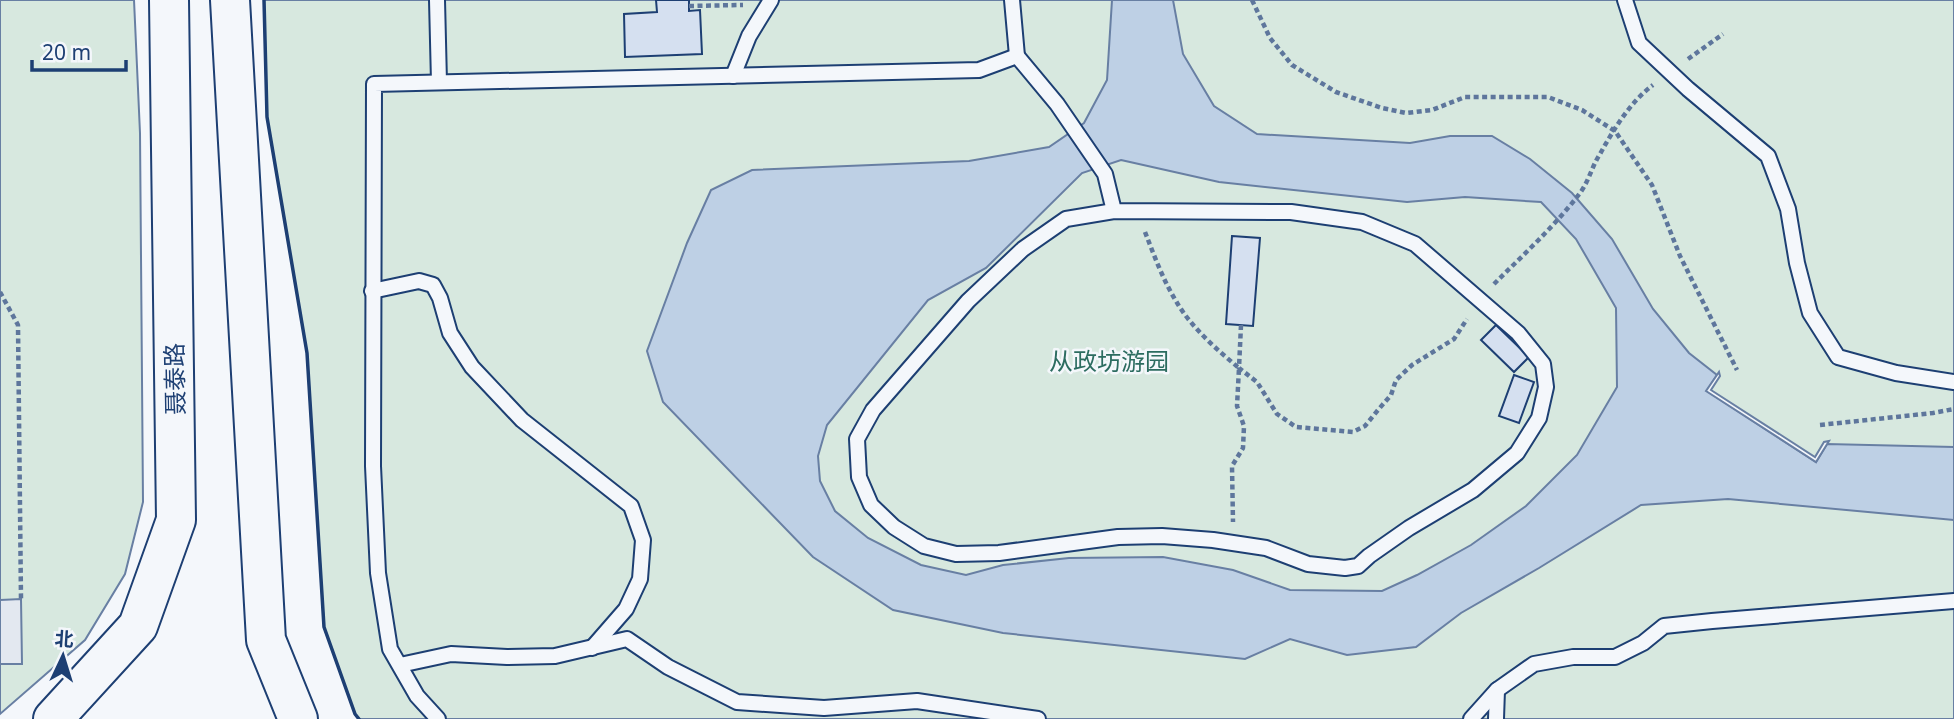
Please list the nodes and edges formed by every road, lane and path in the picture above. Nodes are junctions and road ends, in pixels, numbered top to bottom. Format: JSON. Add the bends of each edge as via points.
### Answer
{"nodes":[{"id":1,"x":437,"y":0,"type":"edge"},
{"id":2,"x":1012,"y":0,"type":"edge"},
{"id":3,"x":1252,"y":0,"type":"edge"},
{"id":4,"x":1625,"y":0,"type":"edge"},
{"id":5,"x":770,"y":2,"type":"edge"},
{"id":6,"x":689,"y":6,"type":"dead end"},
{"id":7,"x":230,"y":11,"type":"edge"},
{"id":8,"x":169,"y":12,"type":"edge"},
{"id":9,"x":1723,"y":34,"type":"dead end"},
{"id":10,"x":1017,"y":56,"type":"junction"},
{"id":11,"x":1670,"y":72,"type":"junction"},
{"id":12,"x":733,"y":76,"type":"junction"},
{"id":13,"x":439,"y":82,"type":"junction"},
{"id":14,"x":1615,"y":131,"type":"junction"},
{"id":15,"x":1114,"y":211,"type":"junction"},
{"id":16,"x":1137,"y":211,"type":"junction"},
{"id":17,"x":372,"y":291,"type":"junction"},
{"id":18,"x":0,"y":292,"type":"edge"},
{"id":19,"x":1479,"y":300,"type":"junction"},
{"id":20,"x":1241,"y":325,"type":"dead end"},
{"id":21,"x":1239,"y":368,"type":"junction"},
{"id":22,"x":1737,"y":370,"type":"dead end"},
{"id":23,"x":1954,"y":382,"type":"edge"},
{"id":24,"x":1954,"y":409,"type":"edge"},
{"id":25,"x":1820,"y":425,"type":"dead end"},
{"id":26,"x":1237,"y":543,"type":"junction"},
{"id":27,"x":21,"y":599,"type":"dead end"},
{"id":28,"x":1954,"y":601,"type":"edge"},
{"id":29,"x":592,"y":648,"type":"junction"},
{"id":30,"x":400,"y":665,"type":"junction"},
{"id":31,"x":1497,"y":690,"type":"junction"},
{"id":32,"x":53,"y":719,"type":"edge"},
{"id":33,"x":298,"y":719,"type":"edge"},
{"id":34,"x":438,"y":719,"type":"edge"},
{"id":35,"x":1038,"y":719,"type":"edge"},
{"id":36,"x":1471,"y":719,"type":"edge"},
{"id":37,"x":1496,"y":719,"type":"edge"}],
"edges":[{"from":1,"to":13,"type":"lane"},
{"from":2,"to":10,"type":"lane"},
{"from":3,"to":14,"type":"path","via":[[1270,38],[1292,65],[1336,92],[1406,113],[1432,110],[1465,97],[1549,97],[1582,110]]},
{"from":4,"to":11,"type":"lane","via":[[1639,43]]},
{"from":5,"to":6,"type":"path"},
{"from":5,"to":12,"type":"lane","via":[[749,36]]},
{"from":7,"to":33,"type":"main road","via":[[266,640]]},
{"from":8,"to":32,"type":"main road","name":"聂泰路","via":[[176,520],[138,626]]},
{"from":9,"to":11,"type":"path"},
{"from":10,"to":12,"type":"lane","via":[[979,70]]},
{"from":10,"to":15,"type":"lane","via":[[1105,174]]},
{"from":11,"to":14,"type":"path","via":[[1638,96]]},
{"from":11,"to":23,"type":"lane","via":[[1768,156],[1788,209],[1810,313],[1838,358]]},
{"from":12,"to":13,"type":"lane"},
{"from":13,"to":17,"type":"lane","via":[[374,84]]},
{"from":14,"to":19,"type":"path","via":[[1582,191]]},
{"from":14,"to":22,"type":"path","via":[[1652,185],[1680,256]]},
{"from":15,"to":16,"type":"lane"},
{"from":15,"to":26,"type":"lane","via":[[1066,219],[1023,249],[968,301],[873,410],[857,439],[859,477],[871,505],[894,527],[924,546],[956,554],[1118,537]]},
{"from":16,"to":19,"type":"lane","via":[[1291,212],[1362,222],[1415,244]]},
{"from":16,"to":21,"type":"path","via":[[1177,303],[1213,347]]},
{"from":17,"to":29,"type":"lane","via":[[419,281],[433,285],[450,334],[472,367],[522,420],[631,506],[643,540],[640,579],[626,609]]},
{"from":17,"to":30,"type":"lane","via":[[379,573],[390,649]]},
{"from":18,"to":27,"type":"path","via":[[18,325]]},
{"from":19,"to":21,"type":"path","via":[[1454,339],[1412,365],[1396,380],[1391,395],[1365,426],[1353,432],[1296,427],[1277,414],[1257,382]]},
{"from":19,"to":26,"type":"lane","via":[[1518,333],[1543,364],[1546,387],[1539,418],[1517,453],[1473,490],[1409,528],[1358,566],[1308,564]]},
{"from":20,"to":21,"type":"path"},
{"from":21,"to":26,"type":"path","via":[[1237,406],[1244,426],[1243,448],[1232,466]]},
{"from":24,"to":25,"type":"path"},
{"from":28,"to":31,"type":"lane","via":[[1664,626],[1615,657],[1573,657],[1534,664]]},
{"from":29,"to":30,"type":"lane","via":[[555,656],[451,654]]},
{"from":29,"to":35,"type":"lane","via":[[627,639],[668,667],[737,702],[824,708],[917,701]]},
{"from":30,"to":34,"type":"lane","via":[[417,696]]},
{"from":31,"to":36,"type":"lane"},
{"from":31,"to":37,"type":"lane"}]}
